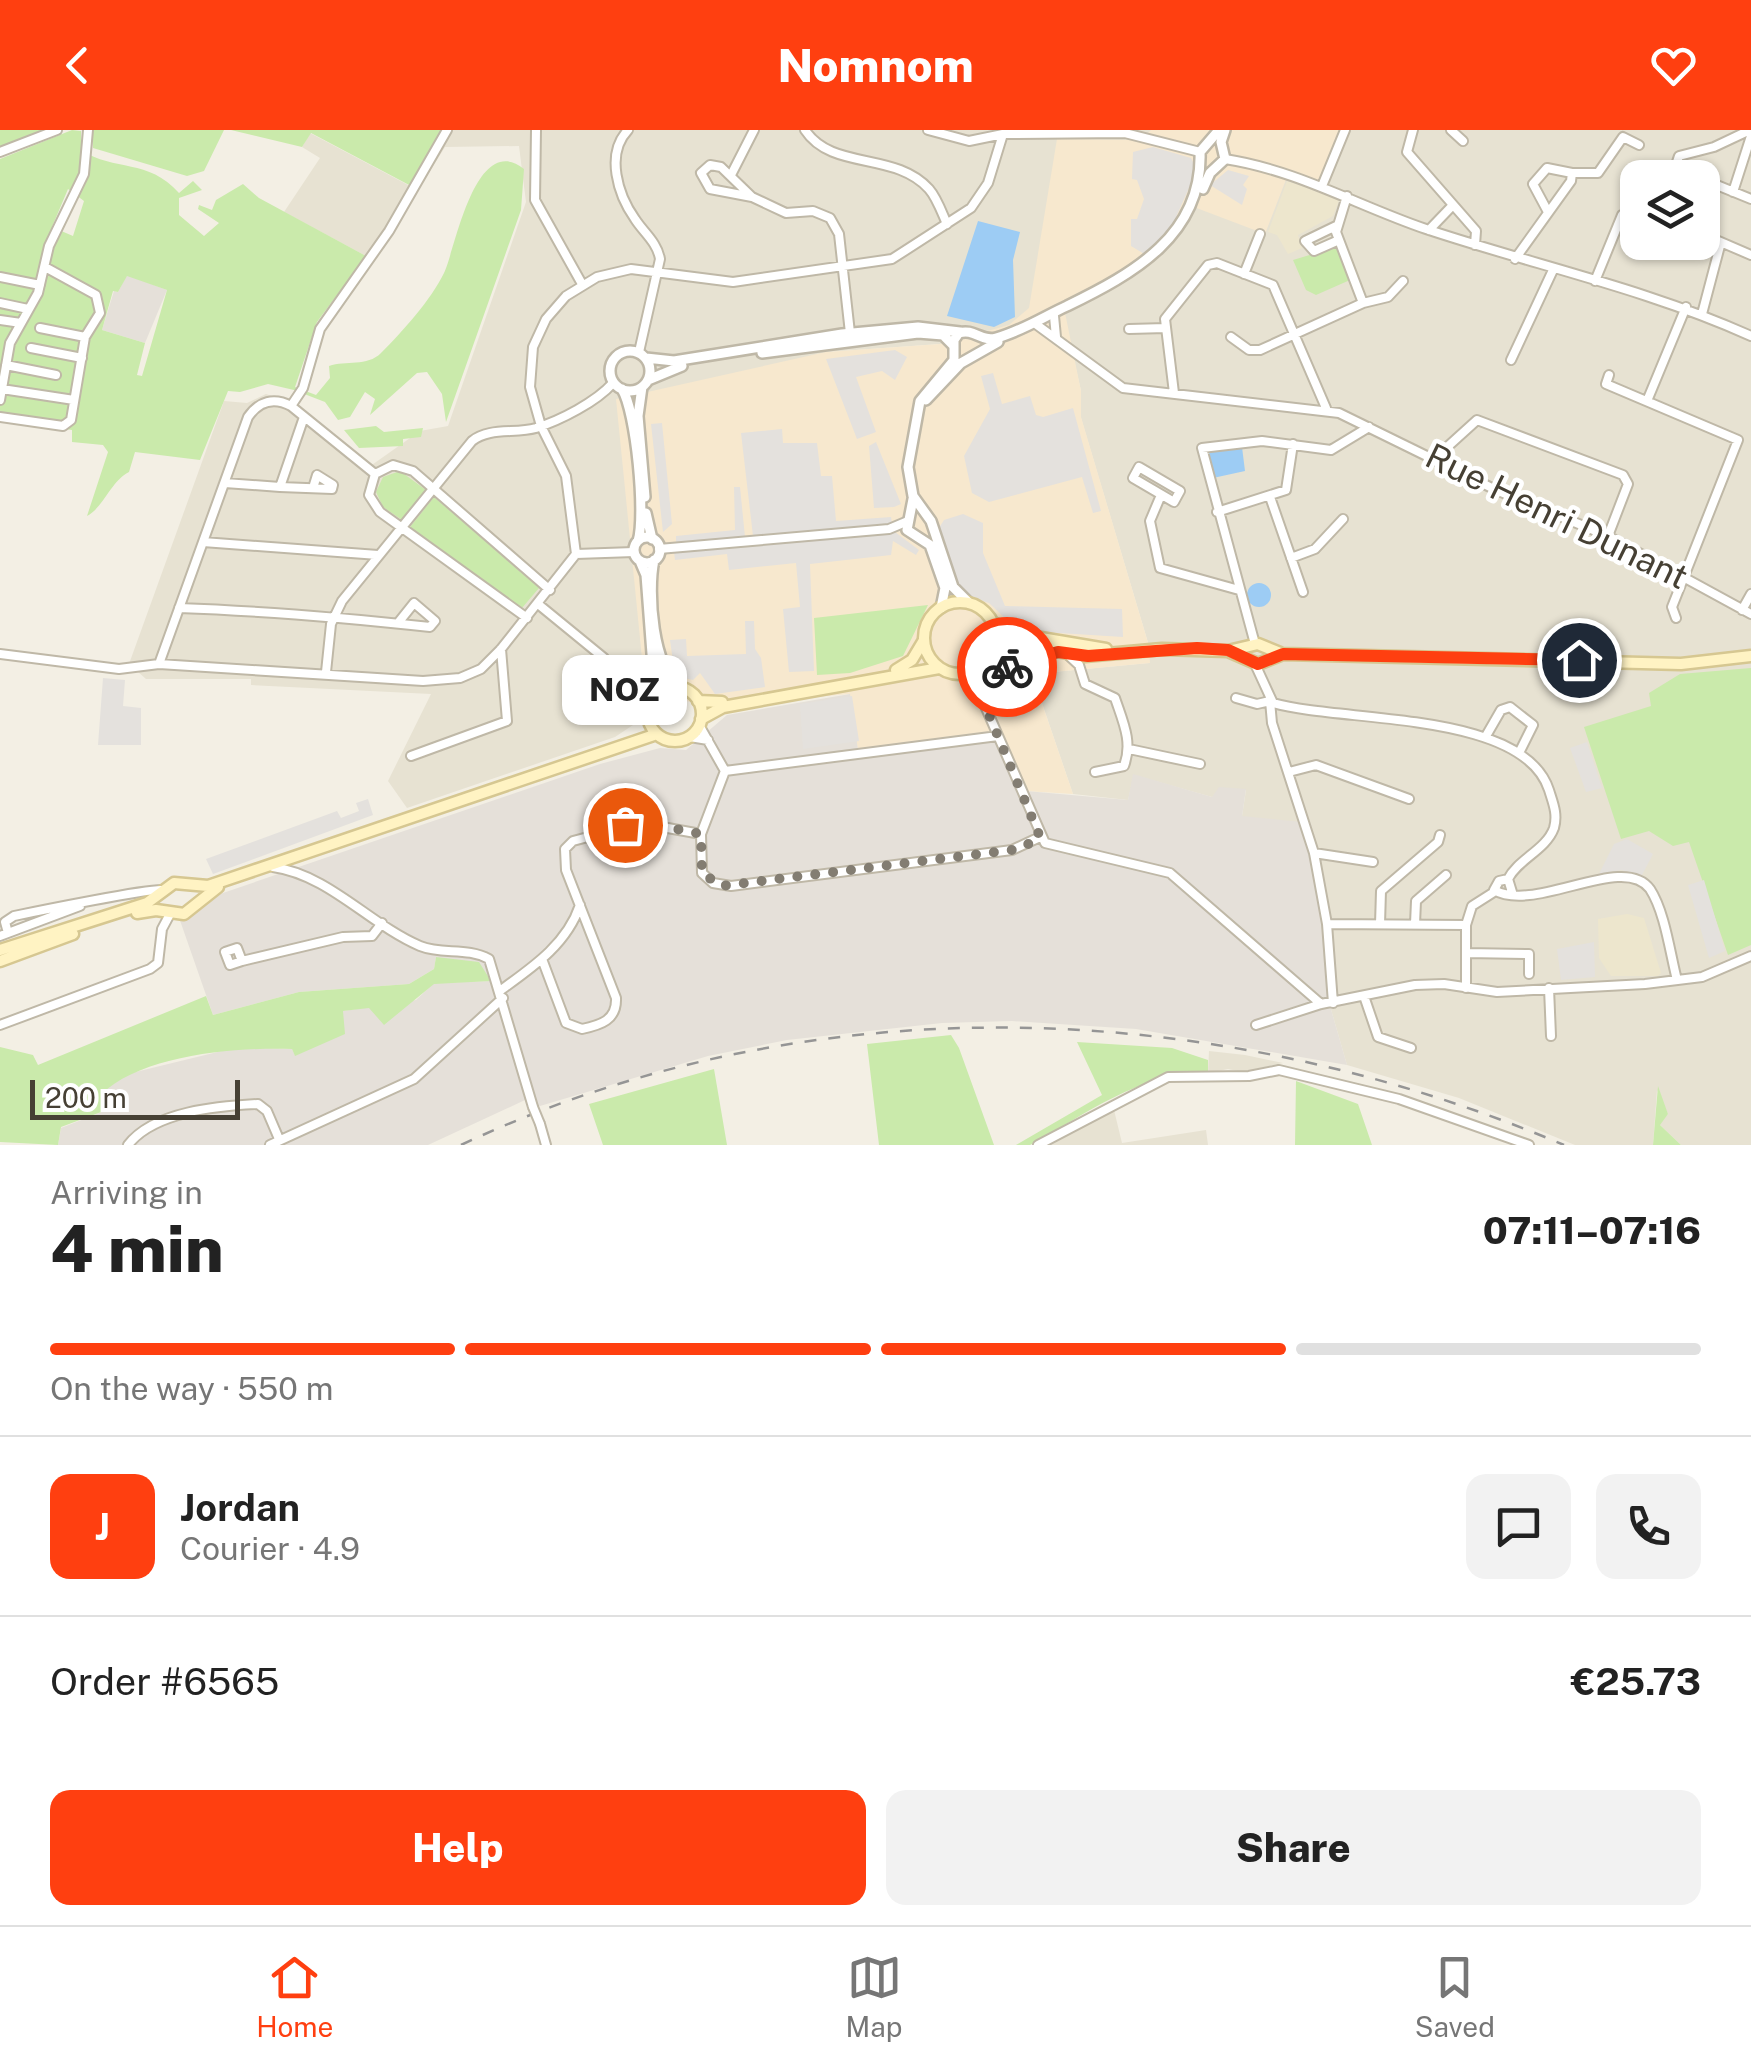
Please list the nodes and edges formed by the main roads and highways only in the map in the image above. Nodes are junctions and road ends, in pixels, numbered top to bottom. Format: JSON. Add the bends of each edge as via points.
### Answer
{"nodes":[{"id":1,"x":993,"y":623,"type":"junction"},
{"id":2,"x":924,"y":640,"type":"junction"},
{"id":3,"x":1122,"y":651,"type":"junction"},
{"id":4,"x":993,"y":653,"type":"junction"},
{"id":5,"x":1751,"y":656,"type":"edge"},
{"id":6,"x":939,"y":668,"type":"junction"},
{"id":7,"x":698,"y":701,"type":"junction"},
{"id":8,"x":648,"y":716,"type":"junction"},
{"id":9,"x":700,"y":722,"type":"junction"},
{"id":10,"x":656,"y":734,"type":"junction"},
{"id":11,"x":622,"y":743,"type":"junction"},
{"id":12,"x":420,"y":812,"type":"junction"},
{"id":13,"x":192,"y":886,"type":"junction"},
{"id":14,"x":161,"y":893,"type":"junction"},
{"id":15,"x":198,"y":900,"type":"junction"},
{"id":16,"x":167,"y":912,"type":"junction"},
{"id":17,"x":0,"y":950,"type":"edge"},
{"id":18,"x":0,"y":962,"type":"edge"}],
"edges":[{"from":1,"to":2,"type":"main road","via":[[969,604],[941,608]]},
{"from":1,"to":3,"type":"main road","via":[[1028,636]]},
{"from":1,"to":4,"type":"main road"},
{"from":2,"to":6,"type":"main road"},
{"from":2,"to":7,"type":"main road","via":[[912,660],[880,675]]},
{"from":3,"to":4,"type":"main road","via":[[1083,660],[1018,644]]},
{"from":3,"to":5,"type":"main road","via":[[1681,664]]},
{"from":4,"to":6,"type":"main road","via":[[981,668],[963,674]]},
{"from":6,"to":9,"type":"main road","via":[[723,707]]},
{"from":7,"to":8,"type":"main road","via":[[680,688],[664,689]]},
{"from":7,"to":9,"type":"main road"},
{"from":8,"to":10,"type":"main road"},
{"from":8,"to":11,"type":"main road"},
{"from":9,"to":10,"type":"main road","via":[[690,736],[672,741]]},
{"from":10,"to":11,"type":"main road"},
{"from":11,"to":12,"type":"main road"},
{"from":12,"to":13,"type":"main road"},
{"from":12,"to":15,"type":"main road"},
{"from":13,"to":14,"type":"main road","via":[[179,882]]},
{"from":13,"to":15,"type":"main road"},
{"from":14,"to":16,"type":"main road"},
{"from":14,"to":17,"type":"main road"},
{"from":15,"to":16,"type":"main road","via":[[188,912]]},
{"from":16,"to":18,"type":"main road","via":[[118,919]]}]}
